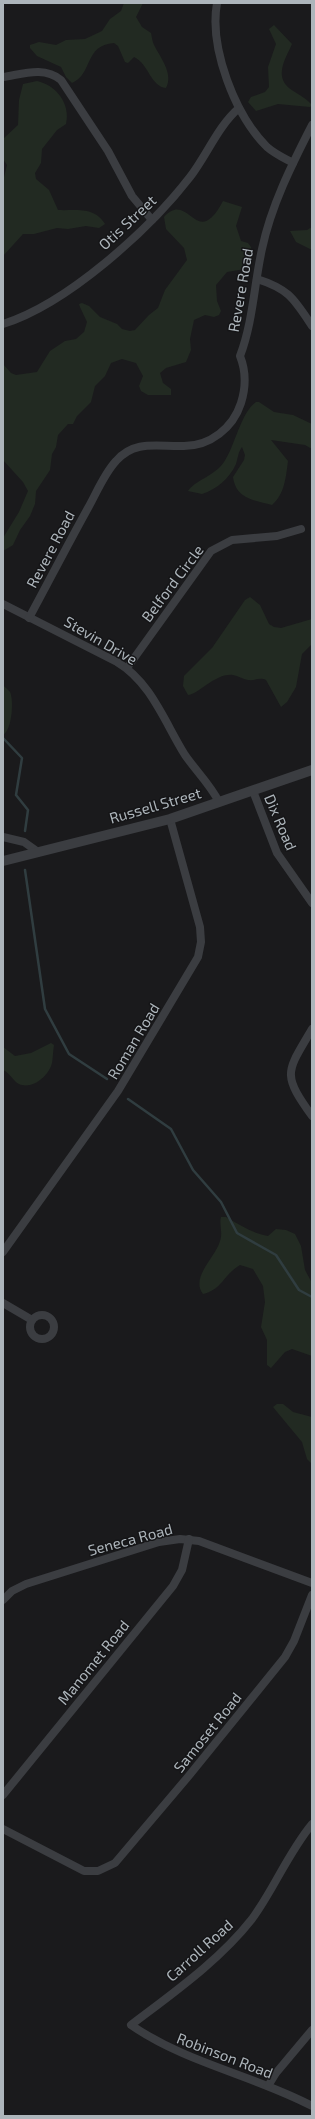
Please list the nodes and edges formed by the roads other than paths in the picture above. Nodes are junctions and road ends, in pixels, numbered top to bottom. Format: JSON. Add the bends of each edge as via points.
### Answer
{"nodes":[{"id":1,"x":217,"y":3,"type":"edge"},
{"id":2,"x":3,"y":77,"type":"edge"},
{"id":3,"x":240,"y":108,"type":"junction"},
{"id":4,"x":312,"y":125,"type":"edge"},
{"id":5,"x":293,"y":163,"type":"junction"},
{"id":6,"x":152,"y":220,"type":"junction"},
{"id":7,"x":257,"y":279,"type":"junction"},
{"id":8,"x":3,"y":324,"type":"edge"},
{"id":9,"x":312,"y":326,"type":"edge"},
{"id":10,"x":301,"y":529,"type":"dead end"},
{"id":11,"x":3,"y":604,"type":"edge"},
{"id":12,"x":29,"y":618,"type":"junction"},
{"id":13,"x":127,"y":668,"type":"junction"},
{"id":14,"x":312,"y":770,"type":"edge"},
{"id":15,"x":253,"y":791,"type":"junction"},
{"id":16,"x":219,"y":802,"type":"junction"},
{"id":17,"x":170,"y":819,"type":"junction"},
{"id":18,"x":3,"y":837,"type":"edge"},
{"id":19,"x":38,"y":852,"type":"junction"},
{"id":20,"x":3,"y":860,"type":"edge"},
{"id":21,"x":312,"y":903,"type":"edge"},
{"id":22,"x":312,"y":1029,"type":"edge"},
{"id":23,"x":312,"y":1116,"type":"edge"},
{"id":24,"x":3,"y":1252,"type":"edge"},
{"id":25,"x":3,"y":1303,"type":"edge"},
{"id":26,"x":32,"y":1320,"type":"dead end"},
{"id":27,"x":189,"y":1539,"type":"junction"},
{"id":28,"x":312,"y":1584,"type":"edge"},
{"id":29,"x":312,"y":1595,"type":"edge"},
{"id":30,"x":3,"y":1600,"type":"edge"},
{"id":31,"x":3,"y":1795,"type":"edge"},
{"id":32,"x":312,"y":1824,"type":"edge"},
{"id":33,"x":3,"y":1829,"type":"edge"},
{"id":34,"x":131,"y":2025,"type":"joint"},
{"id":35,"x":312,"y":2030,"type":"edge"},
{"id":36,"x":268,"y":2086,"type":"junction"},
{"id":37,"x":312,"y":2106,"type":"edge"}],
"edges":[{"from":1,"to":3,"type":"street","via":[[215,18],[220,54],[229,85]]},
{"from":2,"to":6,"type":"street","via":[[40,72],[54,75],[68,89],[108,151],[132,196]]},
{"from":3,"to":5,"type":"street","via":[[267,147]]},
{"from":3,"to":6,"type":"street","name":"Otis Street","via":[[227,120],[180,190]]},
{"from":4,"to":5,"type":"street","name":"Revere Road"},
{"from":5,"to":7,"type":"street","name":"Revere Road","via":[[267,227]]},
{"from":6,"to":8,"type":"street","name":"Otis Street","via":[[72,288],[38,310]]},
{"from":7,"to":9,"type":"street","via":[[286,291]]},
{"from":7,"to":12,"type":"street","name":"Revere Road","via":[[249,331],[240,356],[245,375],[242,400],[232,422],[219,434],[200,444],[143,446],[130,450],[117,460],[101,484]]},
{"from":10,"to":13,"type":"street","name":"Belford Circle","via":[[277,536],[232,540],[212,551]]},
{"from":11,"to":12,"type":"street","name":"Stevin Drive"},
{"from":12,"to":13,"type":"street","name":"Stevin Drive"},
{"from":13,"to":16,"type":"street","name":"Stevin Drive","via":[[153,700],[187,757]]},
{"from":14,"to":15,"type":"street","name":"Russell Street"},
{"from":15,"to":16,"type":"street","name":"Russell Street"},
{"from":15,"to":21,"type":"street","name":"Dix Road","via":[[277,853]]},
{"from":16,"to":17,"type":"street","name":"Russell Street"},
{"from":17,"to":19,"type":"street","name":"Russell Street"},
{"from":17,"to":24,"type":"street","name":"Roman Road","via":[[200,927],[198,957],[118,1091]]},
{"from":18,"to":19,"type":"street","via":[[24,842]]},
{"from":19,"to":20,"type":"street","name":"Russell Street"},
{"from":22,"to":23,"type":"street","via":[[294,1061],[291,1075],[295,1092]]},
{"from":25,"to":26,"type":"street"},
{"from":27,"to":28,"type":"street","name":"Seneca Road"},
{"from":27,"to":30,"type":"street","name":"Seneca Road","via":[[159,1542],[26,1584],[12,1591]]},
{"from":27,"to":31,"type":"street","name":"Manomet Road","via":[[182,1570],[173,1586]]},
{"from":29,"to":33,"type":"street","name":"Samoset Road","via":[[285,1657],[115,1863],[102,1870],[89,1872]]},
{"from":32,"to":34,"type":"street","name":"Carroll Road","via":[[259,1908],[234,1941]]},
{"from":34,"to":36,"type":"street","name":"Robinson Road","via":[[167,2048]]},
{"from":35,"to":36,"type":"street"},
{"from":36,"to":37,"type":"street","name":"Robinson Road"}]}
